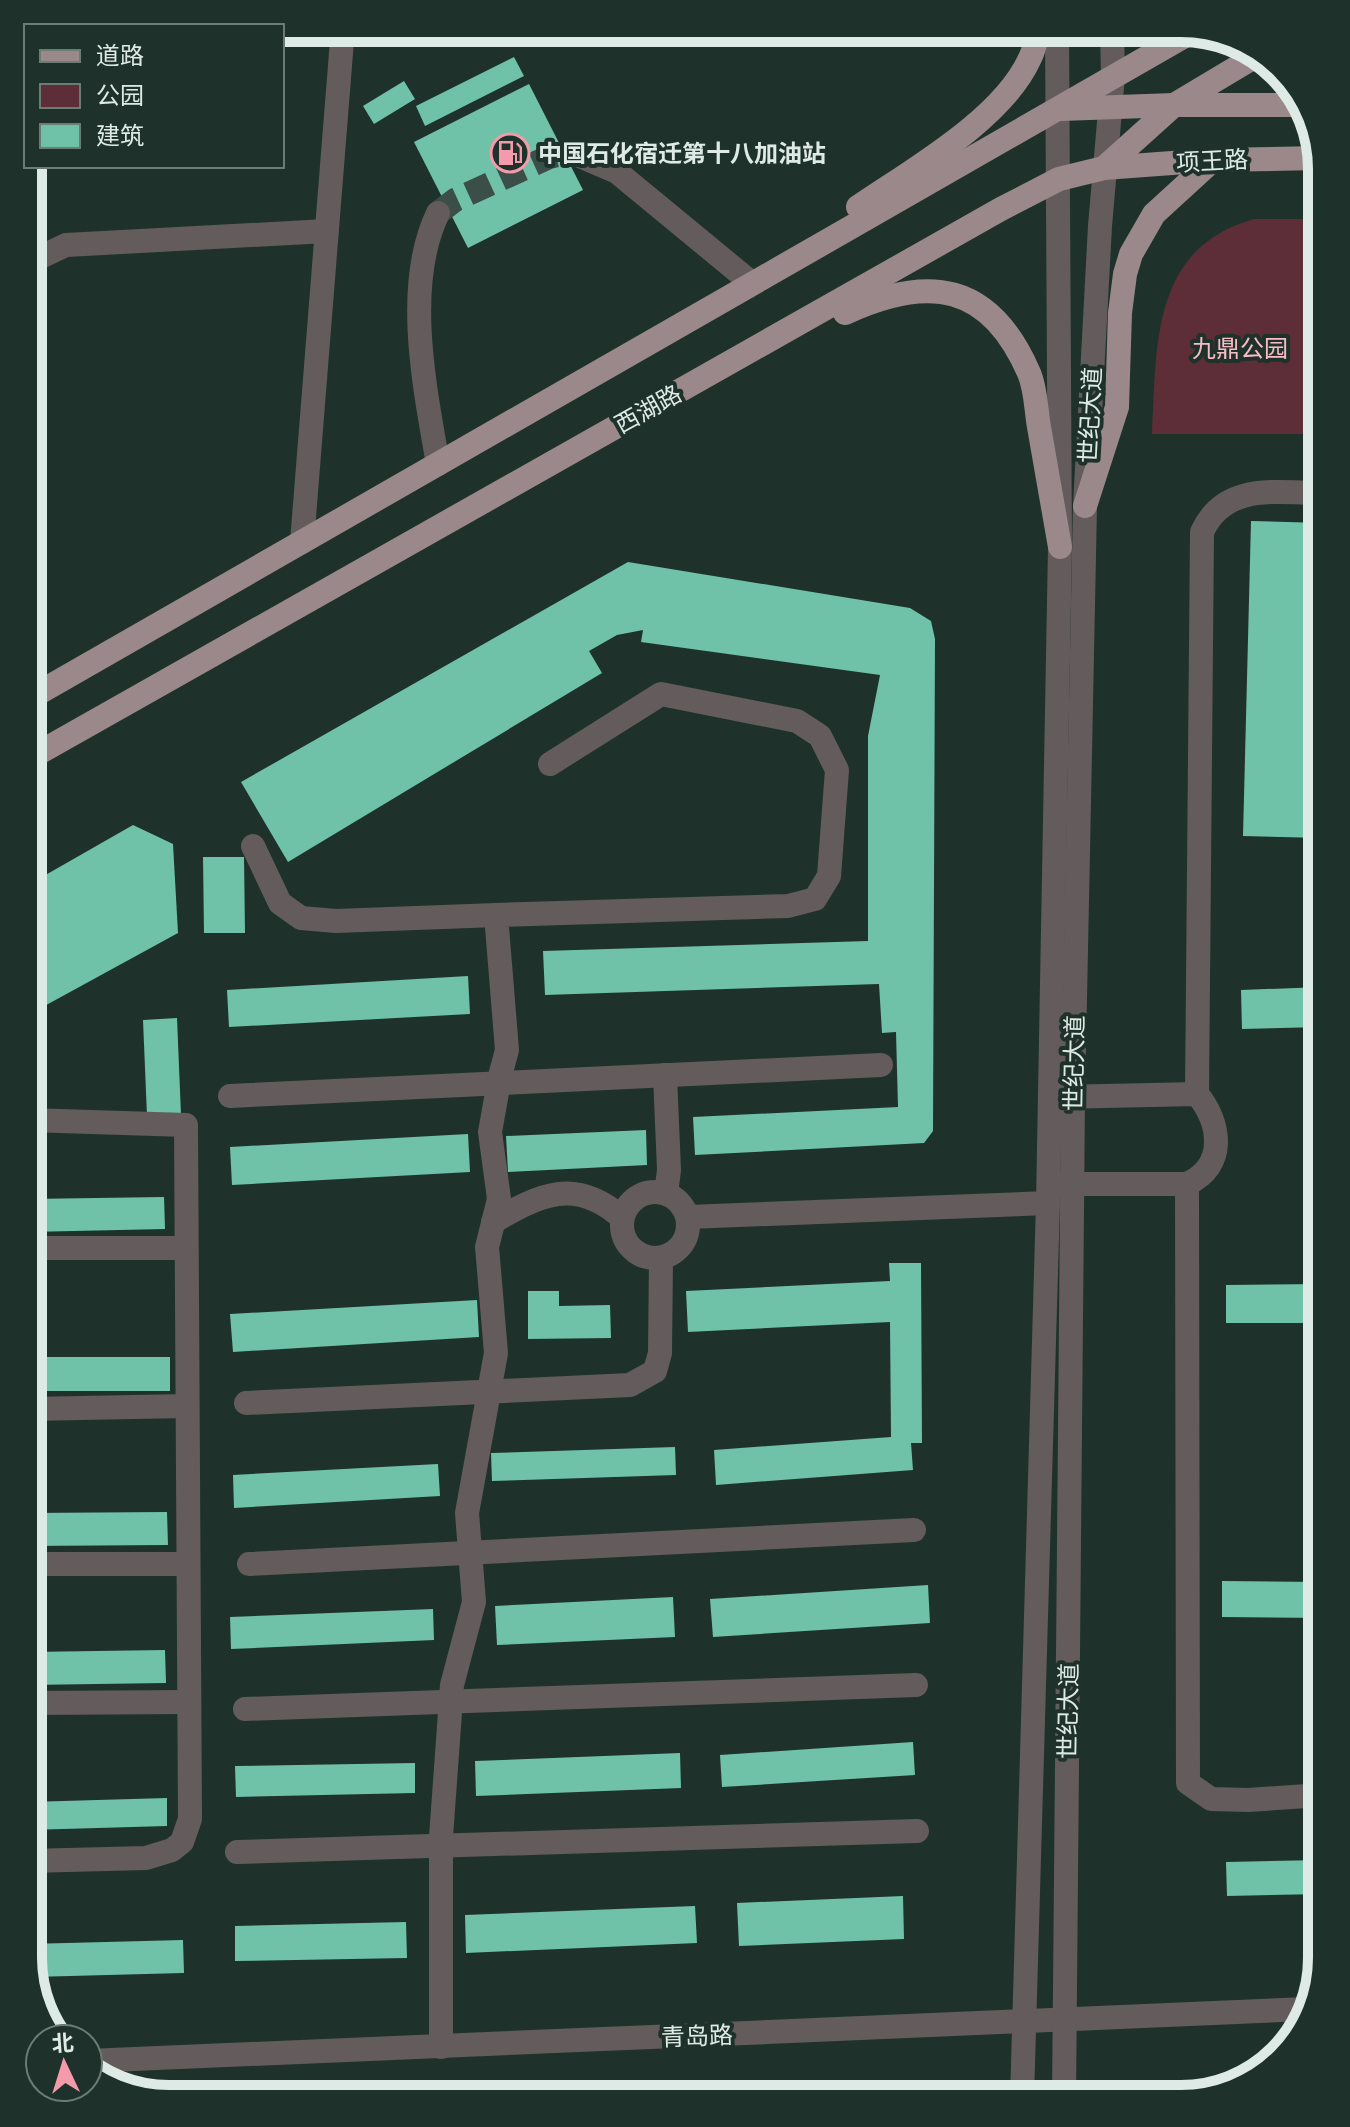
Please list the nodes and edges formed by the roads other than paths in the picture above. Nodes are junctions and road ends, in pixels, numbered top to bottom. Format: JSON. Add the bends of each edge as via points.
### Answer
{"nodes":[{"id":1,"x":342,"y":42,"type":"edge"},
{"id":2,"x":1035,"y":42,"type":"edge"},
{"id":3,"x":1057,"y":42,"type":"edge"},
{"id":4,"x":1112,"y":42,"type":"edge"},
{"id":5,"x":1174,"y":42,"type":"edge"},
{"id":6,"x":1248,"y":61,"type":"edge"},
{"id":7,"x":1113,"y":76,"type":"junction"},
{"id":8,"x":1174,"y":105,"type":"junction"},
{"id":9,"x":1291,"y":105,"type":"edge"},
{"id":10,"x":1110,"y":108,"type":"junction"},
{"id":11,"x":1057,"y":109,"type":"junction"},
{"id":12,"x":575,"y":154,"type":"tunnel mouth"},
{"id":13,"x":1307,"y":158,"type":"edge"},
{"id":14,"x":1213,"y":160,"type":"junction"},
{"id":15,"x":1104,"y":168,"type":"junction"},
{"id":16,"x":1059,"y":179,"type":"junction"},
{"id":17,"x":438,"y":213,"type":"tunnel mouth"},
{"id":18,"x":327,"y":231,"type":"junction"},
{"id":19,"x":42,"y":256,"type":"edge"},
{"id":20,"x":748,"y":280,"type":"junction"},
{"id":21,"x":686,"y":322,"type":"junction"},
{"id":22,"x":694,"y":383,"type":"junction"},
{"id":23,"x":438,"y":464,"type":"junction"},
{"id":24,"x":1308,"y":493,"type":"edge"},
{"id":25,"x":1085,"y":506,"type":"junction"},
{"id":26,"x":302,"y":542,"type":"junction"},
{"id":27,"x":1060,"y":547,"type":"junction"},
{"id":28,"x":42,"y":691,"type":"edge"},
{"id":29,"x":42,"y":751,"type":"edge"},
{"id":30,"x":550,"y":764,"type":"dead end"},
{"id":31,"x":253,"y":846,"type":"dead end"},
{"id":32,"x":496,"y":915,"type":"junction"},
{"id":33,"x":881,"y":1065,"type":"dead end"},
{"id":34,"x":665,"y":1075,"type":"junction"},
{"id":35,"x":498,"y":1083,"type":"junction"},
{"id":36,"x":1197,"y":1094,"type":"junction"},
{"id":37,"x":230,"y":1096,"type":"dead end"},
{"id":38,"x":1061,"y":1097,"type":"junction"},
{"id":39,"x":42,"y":1120,"type":"edge"},
{"id":40,"x":1187,"y":1184,"type":"junction"},
{"id":41,"x":1074,"y":1185,"type":"junction"},
{"id":42,"x":666,"y":1194,"type":"junction"},
{"id":43,"x":1047,"y":1194,"type":"junction"},
{"id":44,"x":688,"y":1217,"type":"junction"},
{"id":45,"x":622,"y":1218,"type":"junction"},
{"id":46,"x":493,"y":1222,"type":"junction"},
{"id":47,"x":42,"y":1248,"type":"edge"},
{"id":48,"x":186,"y":1248,"type":"junction"},
{"id":49,"x":661,"y":1259,"type":"junction"},
{"id":50,"x":490,"y":1391,"type":"junction"},
{"id":51,"x":246,"y":1403,"type":"dead end"},
{"id":52,"x":187,"y":1406,"type":"junction"},
{"id":53,"x":42,"y":1409,"type":"edge"},
{"id":54,"x":914,"y":1530,"type":"dead end"},
{"id":55,"x":470,"y":1552,"type":"junction"},
{"id":56,"x":42,"y":1564,"type":"edge"},
{"id":57,"x":188,"y":1564,"type":"junction"},
{"id":58,"x":249,"y":1564,"type":"dead end"},
{"id":59,"x":916,"y":1685,"type":"dead end"},
{"id":60,"x":189,"y":1702,"type":"junction"},
{"id":61,"x":451,"y":1702,"type":"junction"},
{"id":62,"x":42,"y":1703,"type":"edge"},
{"id":63,"x":245,"y":1709,"type":"dead end"},
{"id":64,"x":1308,"y":1796,"type":"edge"},
{"id":65,"x":917,"y":1831,"type":"dead end"},
{"id":66,"x":441,"y":1846,"type":"junction"},
{"id":67,"x":237,"y":1852,"type":"dead end"},
{"id":68,"x":42,"y":1861,"type":"edge"},
{"id":69,"x":1297,"y":2010,"type":"edge"},
{"id":70,"x":1065,"y":2022,"type":"junction"},
{"id":71,"x":1024,"y":2023,"type":"junction"},
{"id":72,"x":441,"y":2047,"type":"junction"},
{"id":73,"x":104,"y":2060,"type":"edge"},
{"id":74,"x":1022,"y":2085,"type":"edge"},
{"id":75,"x":1064,"y":2085,"type":"edge"}],
"edges":[{"from":1,"to":18,"type":"street"},
{"from":2,"to":20,"type":"main road","via":[[1012,88],[981,119]]},
{"from":3,"to":11,"type":"street","name":"世纪大道"},
{"from":4,"to":7,"type":"street","name":"世纪大道"},
{"from":5,"to":7,"type":"main road"},
{"from":6,"to":8,"type":"main road","name":"西湖路"},
{"from":7,"to":10,"type":"street","name":"世纪大道"},
{"from":7,"to":11,"type":"main road"},
{"from":8,"to":9,"type":"main road"},
{"from":8,"to":10,"type":"main road"},
{"from":8,"to":15,"type":"main road","name":"西湖路"},
{"from":10,"to":11,"type":"main road"},
{"from":10,"to":15,"type":"street","name":"世纪大道"},
{"from":11,"to":16,"type":"street","name":"世纪大道"},
{"from":11,"to":21,"type":"main road"},
{"from":12,"to":20,"type":"street","via":[[617,172]]},
{"from":13,"to":14,"type":"main road","name":"项王路"},
{"from":14,"to":15,"type":"main road","name":"项王路"},
{"from":14,"to":25,"type":"main road","via":[[1154,214],[1131,254],[1120,313],[1117,407]]},
{"from":15,"to":16,"type":"main road","name":"西湖路"},
{"from":15,"to":25,"type":"street","name":"世纪大道"},
{"from":16,"to":22,"type":"main road","name":"西湖路"},
{"from":16,"to":27,"type":"street","name":"世纪大道"},
{"from":17,"to":23,"type":"street","via":[[427,238],[420,316]]},
{"from":18,"to":19,"type":"street","via":[[66,245]]},
{"from":18,"to":26,"type":"street"},
{"from":20,"to":21,"type":"main road"},
{"from":21,"to":23,"type":"main road"},
{"from":22,"to":27,"type":"main road","via":[[870,301],[917,290],[953,294],[986,308],[1011,339],[1030,376]]},
{"from":22,"to":29,"type":"main road","name":"西湖路"},
{"from":23,"to":26,"type":"main road"},
{"from":24,"to":36,"type":"street","via":[[1229,499],[1209,516],[1202,532]]},
{"from":25,"to":38,"type":"street","name":"世纪大道"},
{"from":26,"to":28,"type":"main road"},
{"from":27,"to":38,"type":"street","name":"世纪大道"},
{"from":30,"to":32,"type":"street","via":[[661,694],[797,721],[820,736],[837,770],[829,876],[815,899],[788,906]]},
{"from":31,"to":32,"type":"street","via":[[280,903],[301,918]]},
{"from":32,"to":35,"type":"street","via":[[507,1050]]},
{"from":33,"to":34,"type":"street"},
{"from":34,"to":35,"type":"street"},
{"from":34,"to":42,"type":"street"},
{"from":35,"to":37,"type":"street"},
{"from":35,"to":46,"type":"street","via":[[490,1132],[499,1199]]},
{"from":36,"to":38,"type":"street"},
{"from":36,"to":40,"type":"street","via":[[1215,1127],[1215,1148],[1211,1166]]},
{"from":38,"to":41,"type":"street","name":"世纪大道"},
{"from":38,"to":43,"type":"street","name":"世纪大道"},
{"from":39,"to":48,"type":"street","via":[[186,1125]]},
{"from":40,"to":41,"type":"street"},
{"from":40,"to":64,"type":"street","via":[[1188,1783],[1211,1799]]},
{"from":41,"to":43,"type":"street"},
{"from":41,"to":70,"type":"street","name":"世纪大道"},
{"from":42,"to":44,"type":"street"},
{"from":42,"to":45,"type":"street","via":[[634,1199]]},
{"from":43,"to":44,"type":"street"},
{"from":43,"to":71,"type":"street","name":"世纪大道"},
{"from":44,"to":49,"type":"street","via":[[686,1239]]},
{"from":45,"to":46,"type":"street","via":[[593,1197],[573,1193],[531,1199]]},
{"from":45,"to":49,"type":"street","via":[[621,1229],[631,1249]]},
{"from":46,"to":50,"type":"street","via":[[487,1247],[496,1353]]},
{"from":47,"to":48,"type":"street"},
{"from":48,"to":52,"type":"street"},
{"from":49,"to":50,"type":"street","via":[[660,1353],[655,1371],[630,1385]]},
{"from":50,"to":51,"type":"street"},
{"from":50,"to":55,"type":"street","via":[[467,1513]]},
{"from":52,"to":53,"type":"street"},
{"from":52,"to":57,"type":"street"},
{"from":54,"to":55,"type":"street"},
{"from":55,"to":58,"type":"street"},
{"from":55,"to":61,"type":"street","via":[[474,1602]]},
{"from":56,"to":57,"type":"street"},
{"from":57,"to":60,"type":"street"},
{"from":59,"to":61,"type":"street"},
{"from":60,"to":62,"type":"street"},
{"from":60,"to":68,"type":"street","via":[[190,1819],[182,1842],[146,1858]]},
{"from":61,"to":63,"type":"street"},
{"from":61,"to":66,"type":"street"},
{"from":65,"to":66,"type":"street"},
{"from":66,"to":67,"type":"street"},
{"from":66,"to":72,"type":"street"},
{"from":69,"to":70,"type":"street","name":"青岛路"},
{"from":70,"to":71,"type":"street","name":"青岛路"},
{"from":70,"to":75,"type":"street","name":"世纪大道"},
{"from":71,"to":72,"type":"street","name":"青岛路"},
{"from":71,"to":74,"type":"street","name":"世纪大道"},
{"from":72,"to":73,"type":"street","name":"青岛路"}]}
